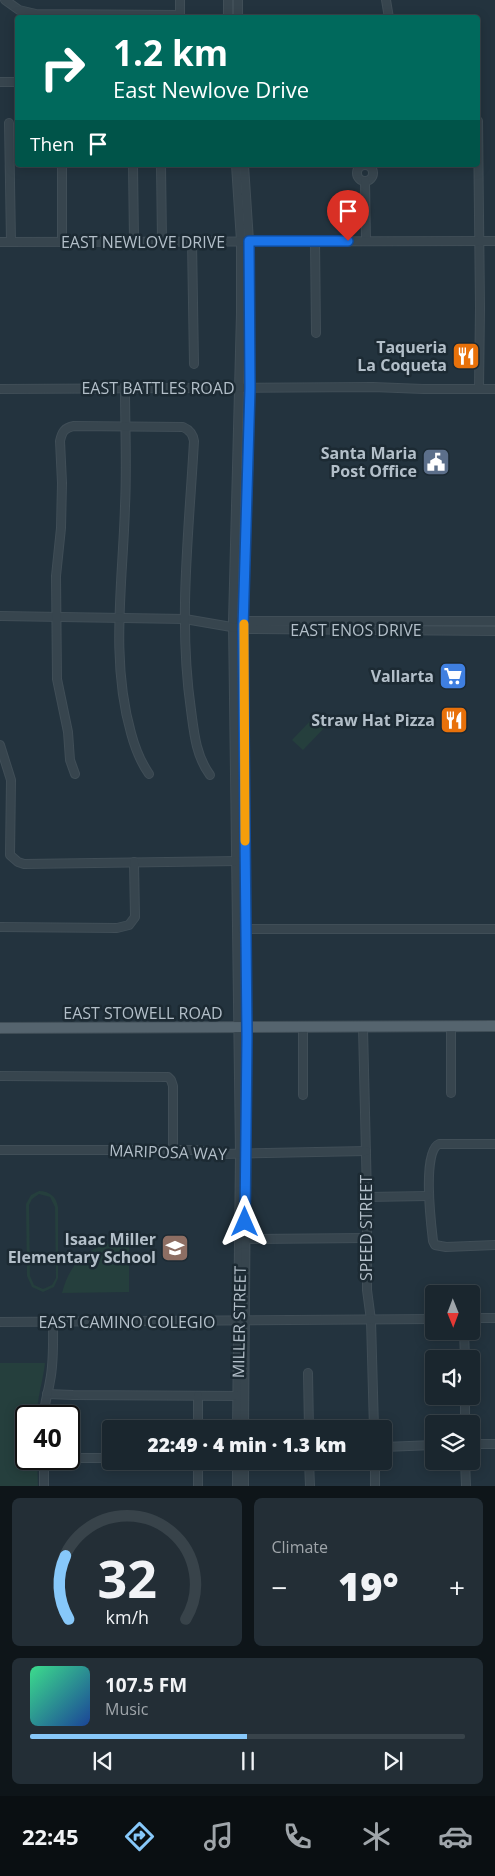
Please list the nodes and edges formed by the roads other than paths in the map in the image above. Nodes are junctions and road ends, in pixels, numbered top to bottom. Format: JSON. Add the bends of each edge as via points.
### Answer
{"nodes":[{"id":1,"x":5,"y":0,"type":"edge"},
{"id":2,"x":180,"y":0,"type":"edge"},
{"id":3,"x":228,"y":0,"type":"edge"},
{"id":4,"x":238,"y":0,"type":"edge"},
{"id":5,"x":386,"y":0,"type":"edge"},
{"id":6,"x":108,"y":15,"type":"edge"},
{"id":7,"x":180,"y":15,"type":"edge"},
{"id":8,"x":228,"y":15,"type":"edge"},
{"id":9,"x":238,"y":15,"type":"edge"},
{"id":10,"x":388,"y":15,"type":"edge"},
{"id":11,"x":0,"y":82,"type":"edge"},
{"id":12,"x":15,"y":82,"type":"edge"},
{"id":13,"x":10,"y":123,"type":"dead end"},
{"id":14,"x":62,"y":167,"type":"edge"},
{"id":15,"x":133,"y":167,"type":"edge"},
{"id":16,"x":162,"y":167,"type":"edge"},
{"id":17,"x":236,"y":167,"type":"edge"},
{"id":18,"x":244,"y":167,"type":"edge"},
{"id":19,"x":478,"y":167,"type":"edge"},
{"id":20,"x":366,"y":181,"type":"dead end"},
{"id":21,"x":162,"y":241,"type":"junction"},
{"id":22,"x":245,"y":241,"type":"junction"},
{"id":23,"x":314,"y":241,"type":"junction"},
{"id":24,"x":366,"y":241,"type":"junction"},
{"id":25,"x":478,"y":241,"type":"junction"},
{"id":26,"x":495,"y":241,"type":"edge"},
{"id":27,"x":0,"y":242,"type":"edge"},
{"id":28,"x":11,"y":242,"type":"junction"},
{"id":29,"x":62,"y":242,"type":"junction"},
{"id":30,"x":134,"y":242,"type":"junction"},
{"id":31,"x":192,"y":242,"type":"junction"},
{"id":32,"x":316,"y":333,"type":"dead end"},
{"id":33,"x":194,"y":364,"type":"dead end"},
{"id":34,"x":125,"y":388,"type":"junction"},
{"id":35,"x":240,"y":388,"type":"junction"},
{"id":36,"x":250,"y":388,"type":"junction"},
{"id":37,"x":0,"y":389,"type":"edge"},
{"id":38,"x":479,"y":389,"type":"junction"},
{"id":39,"x":495,"y":389,"type":"edge"},
{"id":40,"x":125,"y":426,"type":"junction"},
{"id":41,"x":0,"y":616,"type":"edge"},
{"id":42,"x":56,"y":616,"type":"junction"},
{"id":43,"x":120,"y":617,"type":"junction"},
{"id":44,"x":185,"y":618,"type":"junction"},
{"id":45,"x":244,"y":620,"type":"junction"},
{"id":46,"x":495,"y":620,"type":"edge"},
{"id":47,"x":233,"y":625,"type":"junction"},
{"id":48,"x":243,"y":629,"type":"junction"},
{"id":49,"x":495,"y":631,"type":"edge"},
{"id":50,"x":0,"y":745,"type":"edge"},
{"id":51,"x":75,"y":774,"type":"dead end"},
{"id":52,"x":149,"y":774,"type":"dead end"},
{"id":53,"x":210,"y":775,"type":"dead end"},
{"id":54,"x":235,"y":861,"type":"junction"},
{"id":55,"x":245,"y":861,"type":"junction"},
{"id":56,"x":134,"y":862,"type":"junction"},
{"id":57,"x":0,"y":927,"type":"edge"},
{"id":58,"x":236,"y":929,"type":"junction"},
{"id":59,"x":245,"y":929,"type":"junction"},
{"id":60,"x":495,"y":929,"type":"edge"},
{"id":61,"x":451,"y":1026,"type":"junction"},
{"id":62,"x":495,"y":1026,"type":"edge"},
{"id":63,"x":0,"y":1028,"type":"edge"},
{"id":64,"x":243,"y":1028,"type":"junction"},
{"id":65,"x":303,"y":1028,"type":"junction"},
{"id":66,"x":363,"y":1028,"type":"junction"},
{"id":67,"x":0,"y":1076,"type":"edge"},
{"id":68,"x":450,"y":1093,"type":"dead end"},
{"id":69,"x":303,"y":1095,"type":"dead end"},
{"id":70,"x":495,"y":1144,"type":"edge"},
{"id":71,"x":0,"y":1150,"type":"edge"},
{"id":72,"x":173,"y":1150,"type":"junction"},
{"id":73,"x":366,"y":1151,"type":"junction"},
{"id":74,"x":243,"y":1154,"type":"junction"},
{"id":75,"x":428,"y":1196,"type":"junction"},
{"id":76,"x":367,"y":1197,"type":"junction"},
{"id":77,"x":366,"y":1238,"type":"junction"},
{"id":78,"x":243,"y":1239,"type":"junction"},
{"id":79,"x":495,"y":1245,"type":"edge"},
{"id":80,"x":480,"y":1318,"type":"edge"},
{"id":81,"x":495,"y":1318,"type":"edge"},
{"id":82,"x":425,"y":1319,"type":"edge"},
{"id":83,"x":371,"y":1320,"type":"junction"},
{"id":84,"x":243,"y":1321,"type":"junction"},
{"id":85,"x":0,"y":1322,"type":"edge"},
{"id":86,"x":53,"y":1322,"type":"junction"},
{"id":87,"x":308,"y":1373,"type":"dead end"},
{"id":88,"x":47,"y":1394,"type":"junction"},
{"id":89,"x":198,"y":1396,"type":"junction"},
{"id":90,"x":241,"y":1396,"type":"junction"},
{"id":91,"x":44,"y":1405,"type":"edge"},
{"id":92,"x":198,"y":1420,"type":"edge"},
{"id":93,"x":238,"y":1420,"type":"edge"},
{"id":94,"x":243,"y":1420,"type":"edge"},
{"id":95,"x":309,"y":1420,"type":"edge"},
{"id":96,"x":374,"y":1420,"type":"edge"},
{"id":97,"x":480,"y":1444,"type":"edge"},
{"id":98,"x":495,"y":1444,"type":"edge"},
{"id":99,"x":425,"y":1445,"type":"edge"},
{"id":100,"x":392,"y":1447,"type":"edge"},
{"id":101,"x":80,"y":1458,"type":"edge"},
{"id":102,"x":102,"y":1458,"type":"edge"},
{"id":103,"x":44,"y":1470,"type":"edge"},
{"id":104,"x":198,"y":1470,"type":"edge"},
{"id":105,"x":237,"y":1470,"type":"edge"},
{"id":106,"x":244,"y":1470,"type":"edge"},
{"id":107,"x":309,"y":1470,"type":"edge"},
{"id":108,"x":375,"y":1470,"type":"edge"},
{"id":109,"x":465,"y":1470,"type":"edge"},
{"id":110,"x":44,"y":1486,"type":"edge"},
{"id":111,"x":198,"y":1486,"type":"edge"},
{"id":112,"x":237,"y":1486,"type":"edge"},
{"id":113,"x":244,"y":1486,"type":"edge"},
{"id":114,"x":310,"y":1486,"type":"edge"},
{"id":115,"x":375,"y":1486,"type":"edge"},
{"id":116,"x":466,"y":1486,"type":"edge"}],
"edges":[{"from":1,"to":6,"type":"street","via":[[19,10],[36,14]]},
{"from":2,"to":7,"type":"street"},
{"from":3,"to":8,"type":"street"},
{"from":4,"to":9,"type":"street"},
{"from":5,"to":10,"type":"street"},
{"from":11,"to":12,"type":"street"},
{"from":13,"to":28,"type":"street"},
{"from":14,"to":29,"type":"street"},
{"from":15,"to":30,"type":"street"},
{"from":16,"to":21,"type":"street"},
{"from":17,"to":22,"type":"street","name":"MILLER STREET"},
{"from":18,"to":22,"type":"street","name":"MILLER STREET"},
{"from":19,"to":25,"type":"street"},
{"from":20,"to":24,"type":"street"},
{"from":21,"to":30,"type":"street","name":"EAST NEWLOVE DRIVE"},
{"from":21,"to":31,"type":"street","name":"EAST NEWLOVE DRIVE"},
{"from":22,"to":23,"type":"street","name":"EAST NEWLOVE DRIVE"},
{"from":22,"to":31,"type":"street","name":"EAST NEWLOVE DRIVE"},
{"from":22,"to":35,"type":"street","name":"MILLER STREET"},
{"from":22,"to":36,"type":"street","name":"MILLER STREET"},
{"from":23,"to":24,"type":"street","name":"EAST NEWLOVE DRIVE"},
{"from":23,"to":32,"type":"street"},
{"from":24,"to":25,"type":"street","name":"EAST NEWLOVE DRIVE"},
{"from":25,"to":26,"type":"street","name":"EAST NEWLOVE DRIVE"},
{"from":25,"to":38,"type":"street"},
{"from":27,"to":28,"type":"street","name":"EAST NEWLOVE DRIVE"},
{"from":28,"to":29,"type":"street","name":"EAST NEWLOVE DRIVE"},
{"from":29,"to":30,"type":"street","name":"EAST NEWLOVE DRIVE"},
{"from":31,"to":33,"type":"street"},
{"from":34,"to":35,"type":"street","name":"EAST BATTLES ROAD"},
{"from":34,"to":37,"type":"street","name":"EAST BATTLES ROAD"},
{"from":34,"to":40,"type":"street"},
{"from":35,"to":36,"type":"street","name":"EAST BATTLES ROAD"},
{"from":35,"to":47,"type":"street","name":"MILLER STREET"},
{"from":36,"to":38,"type":"street","name":"EAST BATTLES ROAD"},
{"from":36,"to":45,"type":"street","name":"MILLER STREET"},
{"from":38,"to":39,"type":"street","name":"EAST BATTLES ROAD"},
{"from":40,"to":42,"type":"street","via":[[74,426],[63,431],[60,441],[61,519]]},
{"from":40,"to":43,"type":"street"},
{"from":40,"to":44,"type":"street","via":[[183,427],[193,435]]},
{"from":41,"to":42,"type":"street","name":"EAST ENOS DRIVE"},
{"from":42,"to":43,"type":"street","name":"EAST ENOS DRIVE"},
{"from":42,"to":51,"type":"street","via":[[57,679]]},
{"from":43,"to":44,"type":"street","name":"EAST ENOS DRIVE"},
{"from":43,"to":52,"type":"street","via":[[125,712],[140,759]]},
{"from":44,"to":47,"type":"street","name":"EAST ENOS DRIVE"},
{"from":44,"to":53,"type":"street","via":[[188,689],[195,739],[203,765]]},
{"from":45,"to":46,"type":"street","name":"EAST ENOS DRIVE"},
{"from":45,"to":47,"type":"street","name":"EAST ENOS DRIVE"},
{"from":45,"to":48,"type":"street","name":"MILLER STREET"},
{"from":47,"to":48,"type":"street","name":"EAST ENOS DRIVE"},
{"from":47,"to":54,"type":"street","name":"MILLER STREET"},
{"from":48,"to":49,"type":"street","name":"EAST ENOS DRIVE"},
{"from":48,"to":55,"type":"street","name":"MILLER STREET"},
{"from":50,"to":56,"type":"street","via":[[10,780],[10,855],[13,859],[24,864]]},
{"from":54,"to":55,"type":"street"},
{"from":54,"to":56,"type":"street"},
{"from":54,"to":58,"type":"street","name":"MILLER STREET"},
{"from":55,"to":59,"type":"street","name":"MILLER STREET"},
{"from":56,"to":57,"type":"street","via":[[134,917],[129,926]]},
{"from":58,"to":59,"type":"street"},
{"from":58,"to":64,"type":"street","name":"MILLER STREET"},
{"from":59,"to":60,"type":"street"},
{"from":59,"to":64,"type":"street","name":"MILLER STREET"},
{"from":61,"to":62,"type":"main road","name":"EAST STOWELL ROAD"},
{"from":61,"to":66,"type":"main road","name":"EAST STOWELL ROAD"},
{"from":61,"to":68,"type":"street"},
{"from":63,"to":64,"type":"main road","name":"EAST STOWELL ROAD"},
{"from":64,"to":65,"type":"main road","name":"EAST STOWELL ROAD"},
{"from":64,"to":74,"type":"street","name":"MILLER STREET"},
{"from":65,"to":66,"type":"main road","name":"EAST STOWELL ROAD"},
{"from":65,"to":69,"type":"street"},
{"from":66,"to":73,"type":"street","name":"SPEED STREET"},
{"from":67,"to":72,"type":"street","via":[[168,1077],[174,1086]]},
{"from":70,"to":75,"type":"street","via":[[435,1145]]},
{"from":71,"to":72,"type":"street","name":"MARIPOSA WAY"},
{"from":72,"to":74,"type":"street","name":"MARIPOSA WAY"},
{"from":73,"to":74,"type":"street","name":"MARIPOSA WAY"},
{"from":73,"to":76,"type":"street","name":"SPEED STREET"},
{"from":74,"to":78,"type":"street","name":"MILLER STREET"},
{"from":75,"to":76,"type":"street"},
{"from":75,"to":79,"type":"street","via":[[435,1244]]},
{"from":76,"to":77,"type":"street","name":"SPEED STREET"},
{"from":77,"to":78,"type":"street"},
{"from":77,"to":83,"type":"street","name":"SPEED STREET"},
{"from":78,"to":84,"type":"street","name":"MILLER STREET"},
{"from":80,"to":81,"type":"street"},
{"from":82,"to":83,"type":"street","name":"EAST CAMINO COLEGIO"},
{"from":83,"to":84,"type":"street","name":"EAST CAMINO COLEGIO"},
{"from":83,"to":96,"type":"street","name":"SPEED STREET"},
{"from":84,"to":86,"type":"street","name":"EAST CAMINO COLEGIO"},
{"from":84,"to":90,"type":"street","name":"MILLER STREET"},
{"from":85,"to":86,"type":"street","name":"EAST CAMINO COLEGIO"},
{"from":86,"to":88,"type":"street","via":[[52,1366]]},
{"from":87,"to":95,"type":"street"},
{"from":88,"to":89,"type":"street"},
{"from":88,"to":91,"type":"street"},
{"from":89,"to":90,"type":"street"},
{"from":89,"to":92,"type":"street"},
{"from":90,"to":93,"type":"street","name":"MILLER STREET"},
{"from":90,"to":94,"type":"street","name":"MILLER STREET"},
{"from":97,"to":98,"type":"street"},
{"from":99,"to":100,"type":"street"},
{"from":101,"to":102,"type":"street"},
{"from":103,"to":110,"type":"street"},
{"from":104,"to":111,"type":"street"},
{"from":105,"to":112,"type":"street"},
{"from":106,"to":113,"type":"street"},
{"from":107,"to":114,"type":"street"},
{"from":108,"to":115,"type":"street"},
{"from":109,"to":116,"type":"street"}]}
